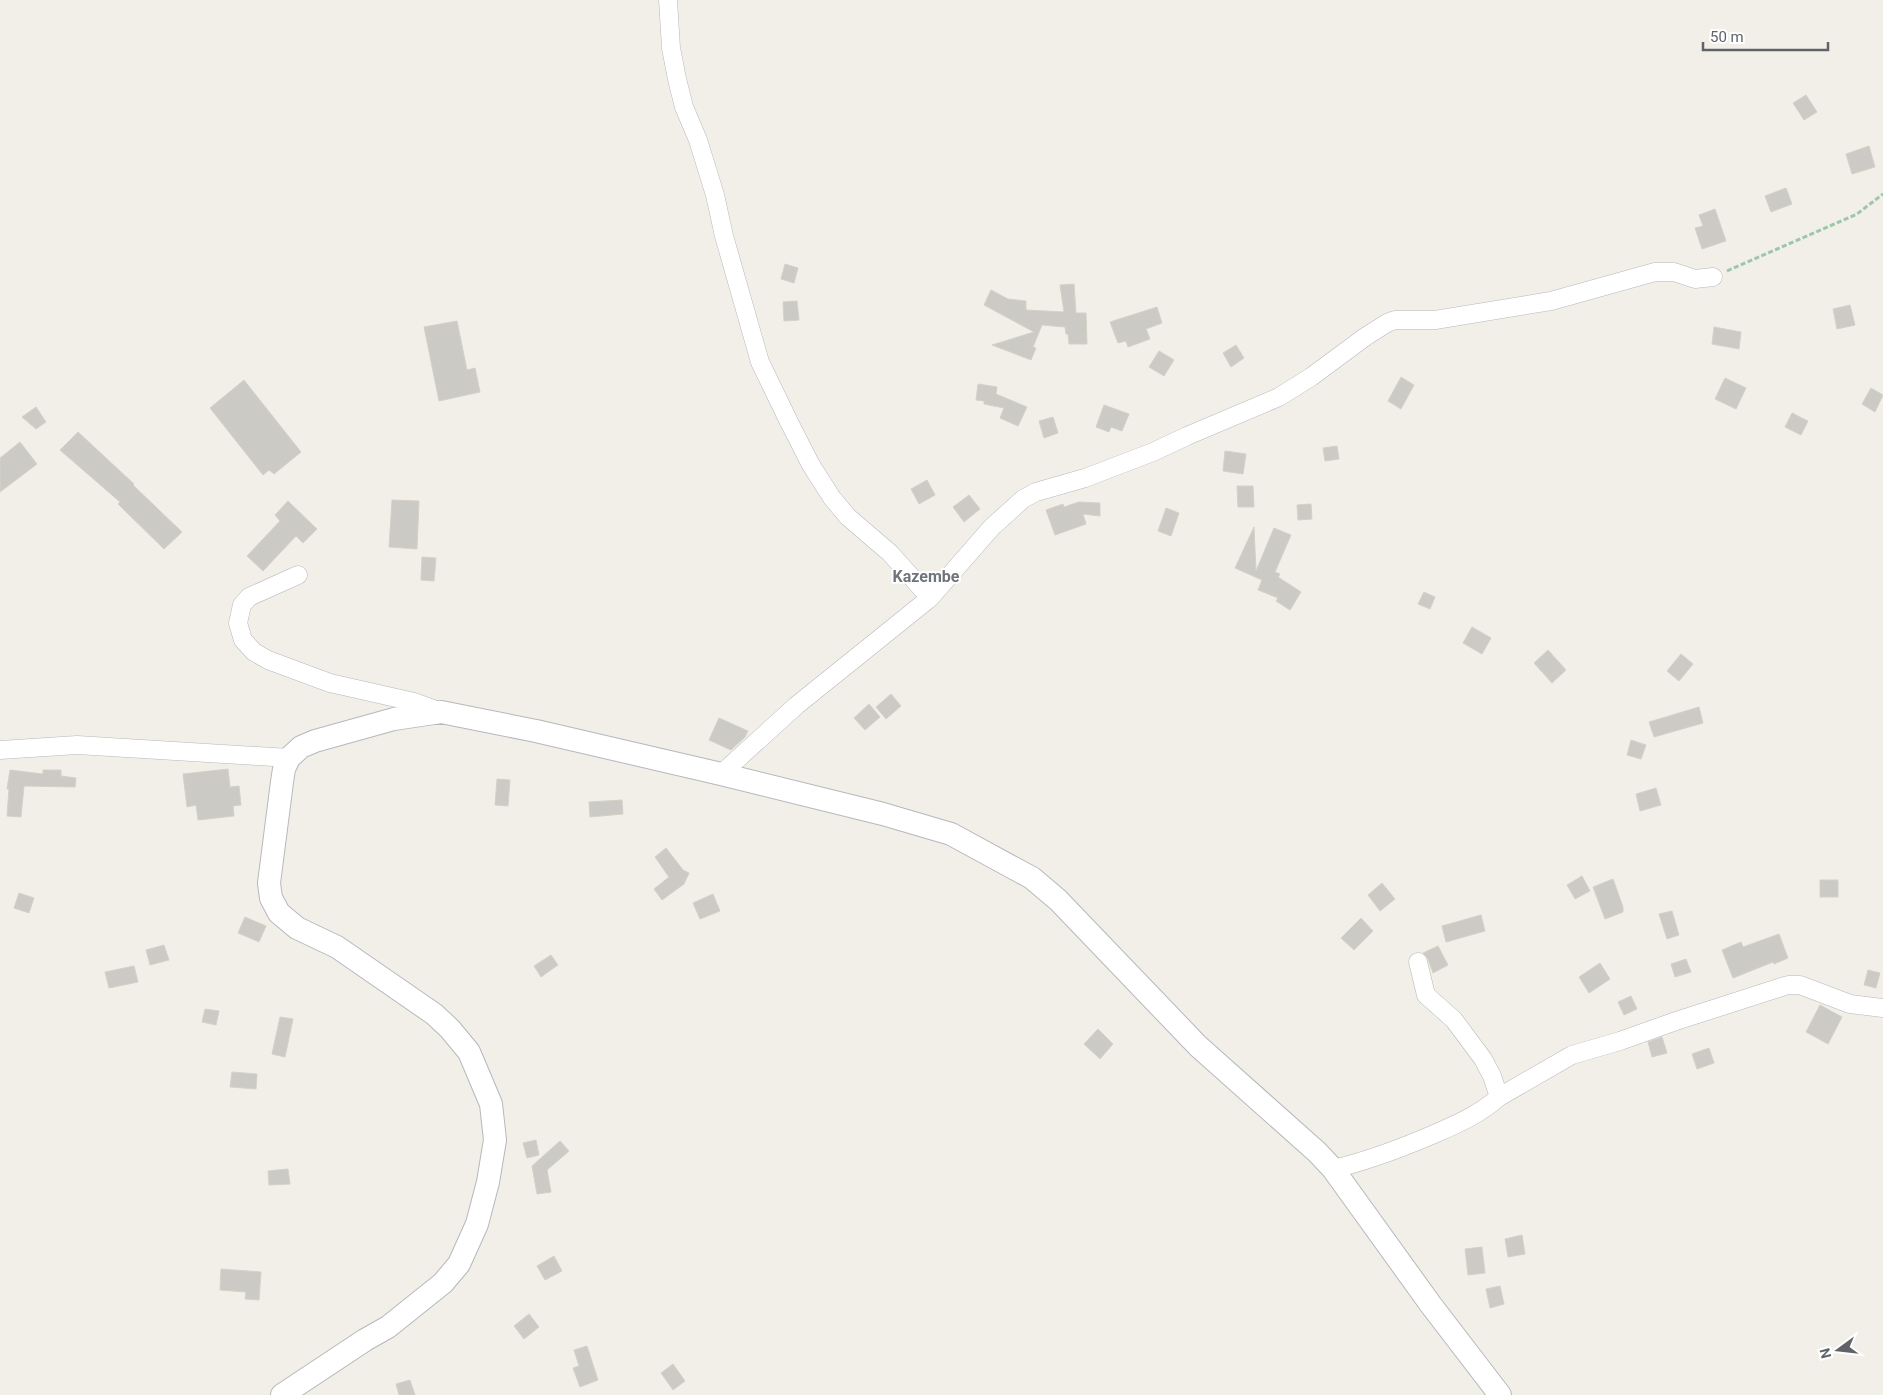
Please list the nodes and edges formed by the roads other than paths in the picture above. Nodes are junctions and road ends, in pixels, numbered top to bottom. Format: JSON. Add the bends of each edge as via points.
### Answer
{"nodes":[{"id":1,"x":668,"y":0,"type":"edge"},
{"id":2,"x":1713,"y":276,"type":"road end"},
{"id":3,"x":298,"y":575,"type":"dead end"},
{"id":4,"x":930,"y":598,"type":"junction"},
{"id":5,"x":441,"y":712,"type":"junction"},
{"id":6,"x":0,"y":750,"type":"edge"},
{"id":7,"x":289,"y":758,"type":"junction"},
{"id":8,"x":722,"y":774,"type":"junction"},
{"id":9,"x":1418,"y":962,"type":"dead end"},
{"id":10,"x":1883,"y":1008,"type":"edge"},
{"id":11,"x":1499,"y":1097,"type":"junction"},
{"id":12,"x":1333,"y":1169,"type":"junction"},
{"id":13,"x":282,"y":1395,"type":"edge"},
{"id":14,"x":1500,"y":1395,"type":"edge"}],
"edges":[{"from":1,"to":4,"type":"street","via":[[676,80],[715,195],[760,362],[788,422],[832,498],[848,518],[890,553]]},
{"from":2,"to":4,"type":"street","via":[[1695,279],[1674,272],[1655,272],[1551,301],[1434,320],[1388,322],[1279,398],[1153,452],[1023,499],[992,527]]},
{"from":3,"to":5,"type":"street","via":[[249,597],[242,604],[238,623],[243,640],[254,652],[330,683],[414,702]]},
{"from":4,"to":8,"type":"street","via":[[797,705]]},
{"from":5,"to":7,"type":"street","via":[[394,720],[315,741],[301,747]]},
{"from":5,"to":8,"type":"street"},
{"from":6,"to":7,"type":"street","via":[[77,745]]},
{"from":7,"to":13,"type":"street","via":[[284,769],[269,883],[271,898],[279,913],[297,928],[337,947],[434,1014],[450,1029],[469,1052],[491,1104],[495,1140],[477,1224],[459,1264],[443,1283],[388,1327]]},
{"from":8,"to":12,"type":"street","via":[[951,834],[1032,878],[1058,900],[1198,1046]]},
{"from":9,"to":11,"type":"street","via":[[1426,995],[1454,1020],[1479,1053]]},
{"from":10,"to":11,"type":"street","via":[[1850,1004],[1800,985],[1788,985],[1572,1054]]},
{"from":11,"to":12,"type":"street","via":[[1483,1110],[1439,1132],[1377,1158]]},
{"from":12,"to":14,"type":"street"}]}
